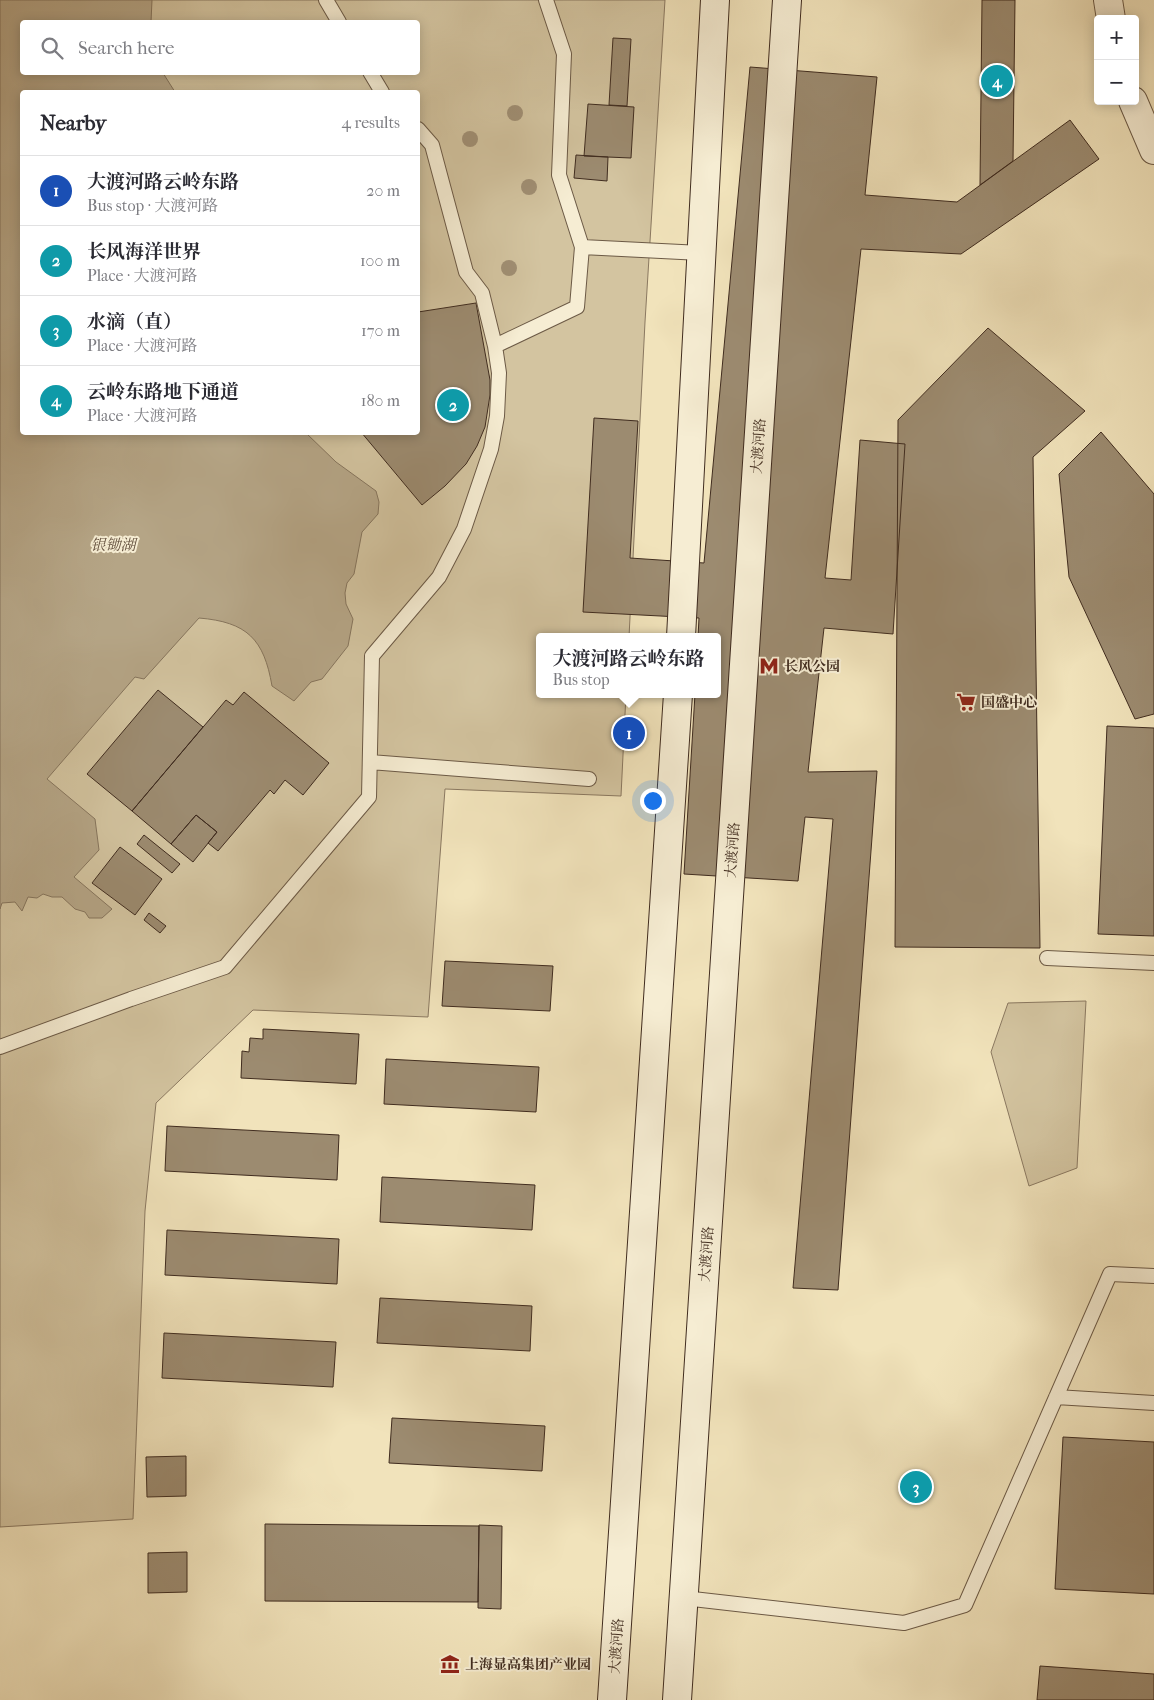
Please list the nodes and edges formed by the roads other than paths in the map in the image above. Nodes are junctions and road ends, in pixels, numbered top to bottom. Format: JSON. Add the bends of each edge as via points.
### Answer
{"nodes":[{"id":1,"x":326,"y":0,"type":"edge"},
{"id":2,"x":546,"y":0,"type":"edge"},
{"id":3,"x":715,"y":0,"type":"edge"},
{"id":4,"x":787,"y":0,"type":"edge"},
{"id":5,"x":1108,"y":0,"type":"edge"},
{"id":6,"x":1110,"y":15,"type":"edge"},
{"id":7,"x":338,"y":20,"type":"edge"},
{"id":8,"x":372,"y":75,"type":"edge"},
{"id":9,"x":381,"y":90,"type":"edge"},
{"id":10,"x":1135,"y":105,"type":"edge"},
{"id":11,"x":420,"y":131,"type":"edge"},
{"id":12,"x":1154,"y":150,"type":"edge"},
{"id":13,"x":582,"y":247,"type":"junction"},
{"id":14,"x":702,"y":253,"type":"junction"},
{"id":15,"x":495,"y":346,"type":"junction"},
{"id":16,"x":681,"y":633,"type":"edge"},
{"id":17,"x":678,"y":698,"type":"edge"},
{"id":18,"x":370,"y":762,"type":"junction"},
{"id":19,"x":589,"y":779,"type":"dead end"},
{"id":20,"x":1047,"y":958,"type":"dead end"},
{"id":21,"x":1154,"y":963,"type":"edge"},
{"id":22,"x":0,"y":1047,"type":"edge"},
{"id":23,"x":1154,"y":1276,"type":"edge"},
{"id":24,"x":1056,"y":1397,"type":"junction"},
{"id":25,"x":1154,"y":1403,"type":"edge"},
{"id":26,"x":684,"y":1598,"type":"junction"},
{"id":27,"x":612,"y":1700,"type":"edge"},
{"id":28,"x":677,"y":1700,"type":"edge"}],
"edges":[{"from":1,"to":7,"type":"lane"},
{"from":2,"to":13,"type":"lane","via":[[564,54],[559,175]]},
{"from":3,"to":14,"type":"main road"},
{"from":4,"to":26,"type":"main road","name":"大渡河路"},
{"from":5,"to":6,"type":"main road"},
{"from":8,"to":9,"type":"lane"},
{"from":10,"to":12,"type":"main road"},
{"from":11,"to":15,"type":"lane","via":[[432,145],[466,272],[482,293]]},
{"from":13,"to":14,"type":"lane"},
{"from":13,"to":15,"type":"lane","via":[[577,307]]},
{"from":14,"to":16,"type":"main road"},
{"from":15,"to":18,"type":"lane","via":[[499,373],[497,416],[491,449],[464,529],[439,578],[372,656]]},
{"from":17,"to":27,"type":"main road","name":"大渡河路"},
{"from":18,"to":19,"type":"lane"},
{"from":18,"to":22,"type":"lane","via":[[369,797],[226,967]]},
{"from":20,"to":21,"type":"lane"},
{"from":23,"to":24,"type":"lane","via":[[1110,1274]]},
{"from":24,"to":25,"type":"lane"},
{"from":24,"to":26,"type":"lane","via":[[966,1605],[904,1623]]},
{"from":26,"to":28,"type":"main road","name":"大渡河路"}]}
